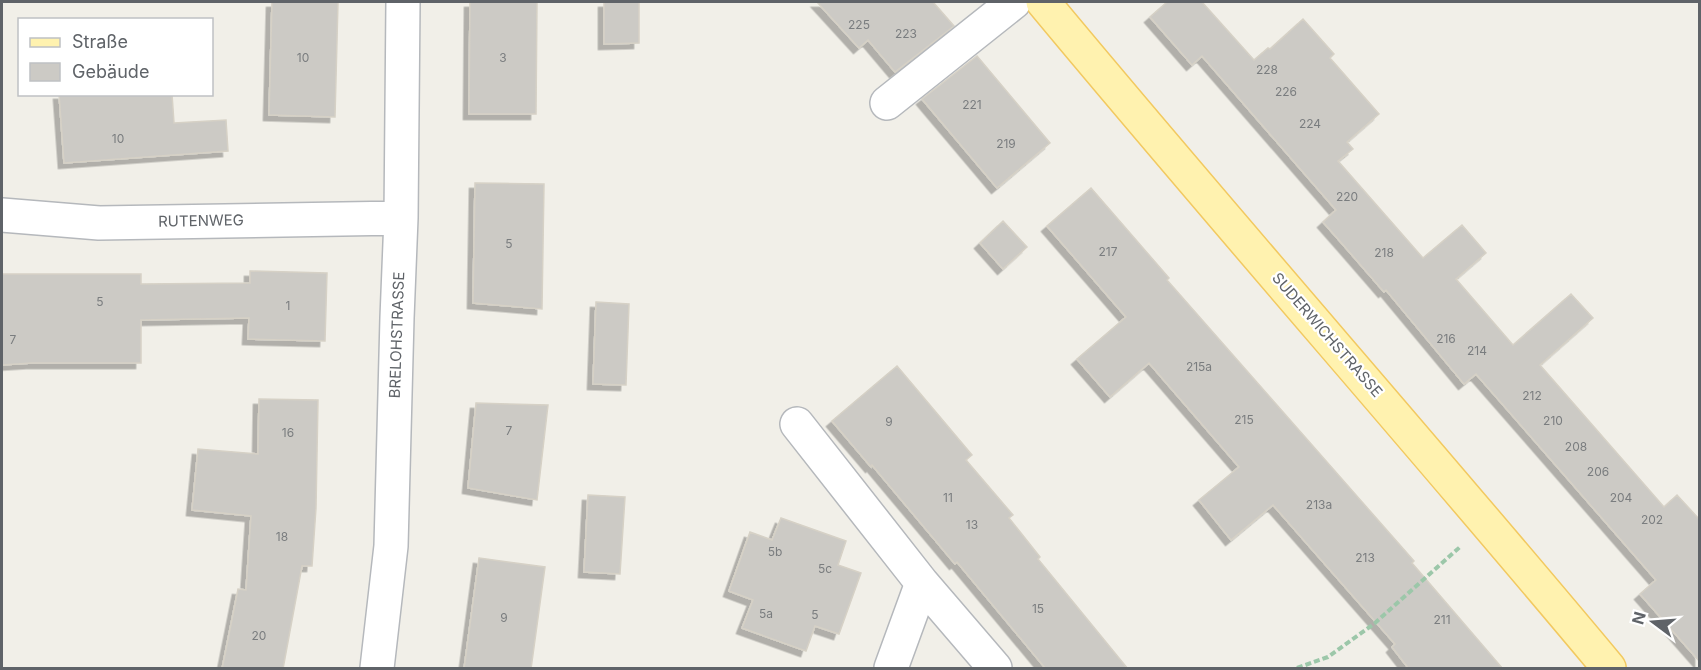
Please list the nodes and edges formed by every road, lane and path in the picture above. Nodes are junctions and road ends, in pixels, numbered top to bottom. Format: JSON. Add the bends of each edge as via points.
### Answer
{"nodes":[{"id":1,"x":403,"y":2,"type":"edge"},
{"id":2,"x":1014,"y":2,"type":"edge"},
{"id":3,"x":1043,"y":2,"type":"edge"},
{"id":4,"x":887,"y":103,"type":"dead end"},
{"id":5,"x":2,"y":215,"type":"edge"},
{"id":6,"x":401,"y":218,"type":"junction"},
{"id":7,"x":797,"y":424,"type":"dead end"},
{"id":8,"x":1487,"y":522,"type":"junction"},
{"id":9,"x":922,"y":583,"type":"junction"},
{"id":10,"x":377,"y":669,"type":"edge"},
{"id":11,"x":891,"y":669,"type":"edge"},
{"id":12,"x":994,"y":669,"type":"edge"},
{"id":13,"x":1297,"y":669,"type":"edge"},
{"id":14,"x":1609,"y":669,"type":"edge"}],
"edges":[{"from":1,"to":6,"type":"street","name":"BRELOHSTRASSE"},
{"from":2,"to":4,"type":"street"},
{"from":3,"to":8,"type":"main road","name":"SUDERWICHSTRASSE"},
{"from":5,"to":6,"type":"street","name":"RUTENWEG","via":[[99,223]]},
{"from":6,"to":10,"type":"street","name":"BRELOHSTRASSE","via":[[391,546]]},
{"from":7,"to":9,"type":"street"},
{"from":8,"to":13,"type":"path","via":[[1375,623],[1328,657]]},
{"from":8,"to":14,"type":"main road","name":"SUDERWICHSTRASSE"},
{"from":9,"to":11,"type":"street"},
{"from":9,"to":12,"type":"street"}]}
